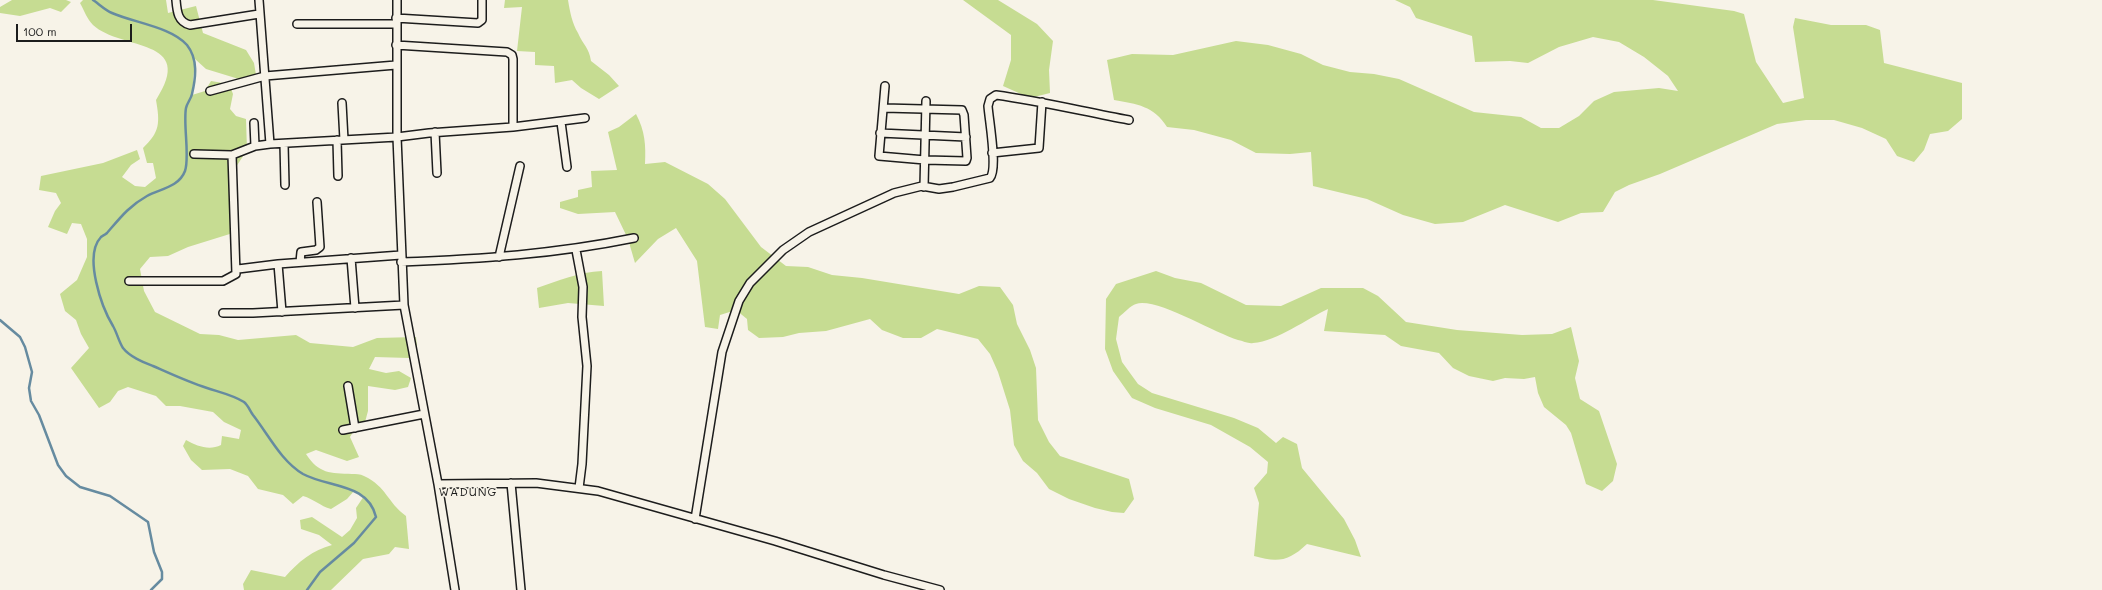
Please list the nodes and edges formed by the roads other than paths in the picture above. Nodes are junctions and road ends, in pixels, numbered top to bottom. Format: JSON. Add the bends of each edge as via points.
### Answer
{"nodes":[{"id":1,"x":176,"y":0,"type":"edge"},
{"id":2,"x":259,"y":0,"type":"edge"},
{"id":3,"x":397,"y":0,"type":"edge"},
{"id":4,"x":482,"y":0,"type":"edge"},
{"id":5,"x":259,"y":14,"type":"junction"},
{"id":6,"x":396,"y":21,"type":"junction"},
{"id":7,"x":297,"y":24,"type":"dead end"},
{"id":8,"x":396,"y":45,"type":"junction"},
{"id":9,"x":396,"y":66,"type":"junction"},
{"id":10,"x":265,"y":76,"type":"junction"},
{"id":11,"x":885,"y":86,"type":"dead end"},
{"id":12,"x":210,"y":91,"type":"dead end"},
{"id":13,"x":926,"y":101,"type":"dead end"},
{"id":14,"x":1042,"y":102,"type":"junction"},
{"id":15,"x":342,"y":103,"type":"dead end"},
{"id":16,"x":884,"y":108,"type":"junction"},
{"id":17,"x":925,"y":111,"type":"junction"},
{"id":18,"x":585,"y":118,"type":"dead end"},
{"id":19,"x":1129,"y":120,"type":"dead end"},
{"id":20,"x":561,"y":122,"type":"junction"},
{"id":21,"x":254,"y":123,"type":"dead end"},
{"id":22,"x":513,"y":127,"type":"junction"},
{"id":23,"x":435,"y":132,"type":"junction"},
{"id":24,"x":880,"y":133,"type":"junction"},
{"id":25,"x":925,"y":135,"type":"junction"},
{"id":26,"x":397,"y":137,"type":"junction"},
{"id":27,"x":966,"y":137,"type":"junction"},
{"id":28,"x":340,"y":140,"type":"junction"},
{"id":29,"x":270,"y":144,"type":"junction"},
{"id":30,"x":284,"y":144,"type":"junction"},
{"id":31,"x":255,"y":146,"type":"junction"},
{"id":32,"x":992,"y":153,"type":"junction"},
{"id":33,"x":194,"y":154,"type":"dead end"},
{"id":34,"x":232,"y":155,"type":"junction"},
{"id":35,"x":925,"y":160,"type":"junction"},
{"id":36,"x":520,"y":166,"type":"dead end"},
{"id":37,"x":567,"y":167,"type":"dead end"},
{"id":38,"x":437,"y":173,"type":"dead end"},
{"id":39,"x":338,"y":176,"type":"dead end"},
{"id":40,"x":284,"y":185,"type":"dead end"},
{"id":41,"x":924,"y":187,"type":"junction"},
{"id":42,"x":317,"y":202,"type":"dead end"},
{"id":43,"x":634,"y":238,"type":"dead end"},
{"id":44,"x":576,"y":250,"type":"junction"},
{"id":45,"x":499,"y":257,"type":"junction"},
{"id":46,"x":351,"y":258,"type":"junction"},
{"id":47,"x":401,"y":258,"type":"junction"},
{"id":48,"x":300,"y":262,"type":"junction"},
{"id":49,"x":278,"y":264,"type":"junction"},
{"id":50,"x":238,"y":269,"type":"junction"},
{"id":51,"x":129,"y":281,"type":"dead end"},
{"id":52,"x":404,"y":305,"type":"junction"},
{"id":53,"x":356,"y":308,"type":"junction"},
{"id":54,"x":282,"y":312,"type":"junction"},
{"id":55,"x":223,"y":313,"type":"dead end"},
{"id":56,"x":348,"y":386,"type":"dead end"},
{"id":57,"x":424,"y":414,"type":"junction"},
{"id":58,"x":355,"y":428,"type":"junction"},
{"id":59,"x":343,"y":430,"type":"dead end"},
{"id":60,"x":511,"y":483,"type":"junction"},
{"id":61,"x":438,"y":484,"type":"junction"},
{"id":62,"x":579,"y":488,"type":"junction"},
{"id":63,"x":695,"y":519,"type":"junction"},
{"id":64,"x":455,"y":590,"type":"edge"},
{"id":65,"x":521,"y":590,"type":"edge"},
{"id":66,"x":940,"y":590,"type":"edge"}],
"edges":[{"from":1,"to":5,"type":"street","via":[[179,18],[184,24]]},
{"from":2,"to":5,"type":"street"},
{"from":3,"to":6,"type":"street"},
{"from":4,"to":6,"type":"street","via":[[482,20],[478,22]]},
{"from":5,"to":10,"type":"street"},
{"from":6,"to":7,"type":"street"},
{"from":6,"to":8,"type":"street"},
{"from":8,"to":9,"type":"street"},
{"from":8,"to":22,"type":"street","via":[[508,52],[513,59]]},
{"from":9,"to":10,"type":"street"},
{"from":9,"to":26,"type":"street"},
{"from":10,"to":12,"type":"street"},
{"from":10,"to":29,"type":"street"},
{"from":11,"to":16,"type":"street"},
{"from":13,"to":17,"type":"street"},
{"from":14,"to":19,"type":"street"},
{"from":14,"to":32,"type":"street","via":[[1039,148]]},
{"from":14,"to":32,"type":"street","via":[[996,95],[992,97],[988,106]]},
{"from":15,"to":28,"type":"street"},
{"from":16,"to":17,"type":"street"},
{"from":16,"to":24,"type":"street"},
{"from":17,"to":25,"type":"street"},
{"from":17,"to":27,"type":"street","via":[[962,110]]},
{"from":18,"to":20,"type":"street"},
{"from":20,"to":22,"type":"street"},
{"from":20,"to":37,"type":"street"},
{"from":21,"to":31,"type":"street"},
{"from":22,"to":23,"type":"street"},
{"from":23,"to":26,"type":"street"},
{"from":23,"to":38,"type":"street"},
{"from":24,"to":25,"type":"street"},
{"from":24,"to":35,"type":"street","via":[[879,156]]},
{"from":25,"to":27,"type":"street"},
{"from":25,"to":35,"type":"street"},
{"from":26,"to":28,"type":"street"},
{"from":26,"to":47,"type":"street"},
{"from":27,"to":35,"type":"street","via":[[966,161]]},
{"from":28,"to":30,"type":"street"},
{"from":28,"to":39,"type":"street"},
{"from":29,"to":30,"type":"street"},
{"from":29,"to":31,"type":"street"},
{"from":30,"to":40,"type":"street"},
{"from":31,"to":34,"type":"street"},
{"from":32,"to":41,"type":"street","via":[[990,178],[953,187]]},
{"from":33,"to":34,"type":"street"},
{"from":34,"to":50,"type":"street"},
{"from":35,"to":41,"type":"street"},
{"from":36,"to":45,"type":"street"},
{"from":41,"to":63,"type":"street","via":[[894,193],[809,232],[783,250],[750,283],[739,301],[722,352]]},
{"from":42,"to":48,"type":"street","via":[[320,247],[301,252]]},
{"from":43,"to":44,"type":"street"},
{"from":44,"to":45,"type":"street"},
{"from":44,"to":62,"type":"street","via":[[583,287],[582,317],[587,366]]},
{"from":45,"to":47,"type":"street"},
{"from":46,"to":47,"type":"street"},
{"from":46,"to":48,"type":"street"},
{"from":46,"to":53,"type":"street"},
{"from":47,"to":52,"type":"street"},
{"from":48,"to":49,"type":"street"},
{"from":49,"to":50,"type":"street"},
{"from":49,"to":54,"type":"street"},
{"from":50,"to":51,"type":"street","via":[[234,276],[223,281]]},
{"from":52,"to":53,"type":"street"},
{"from":52,"to":57,"type":"street"},
{"from":53,"to":54,"type":"street"},
{"from":54,"to":55,"type":"street"},
{"from":56,"to":58,"type":"street"},
{"from":57,"to":58,"type":"street"},
{"from":57,"to":61,"type":"street"},
{"from":58,"to":59,"type":"street"},
{"from":60,"to":61,"type":"street"},
{"from":60,"to":62,"type":"street"},
{"from":60,"to":65,"type":"street"},
{"from":61,"to":64,"type":"street"},
{"from":62,"to":63,"type":"street","via":[[625,497]]},
{"from":63,"to":66,"type":"street"}]}
